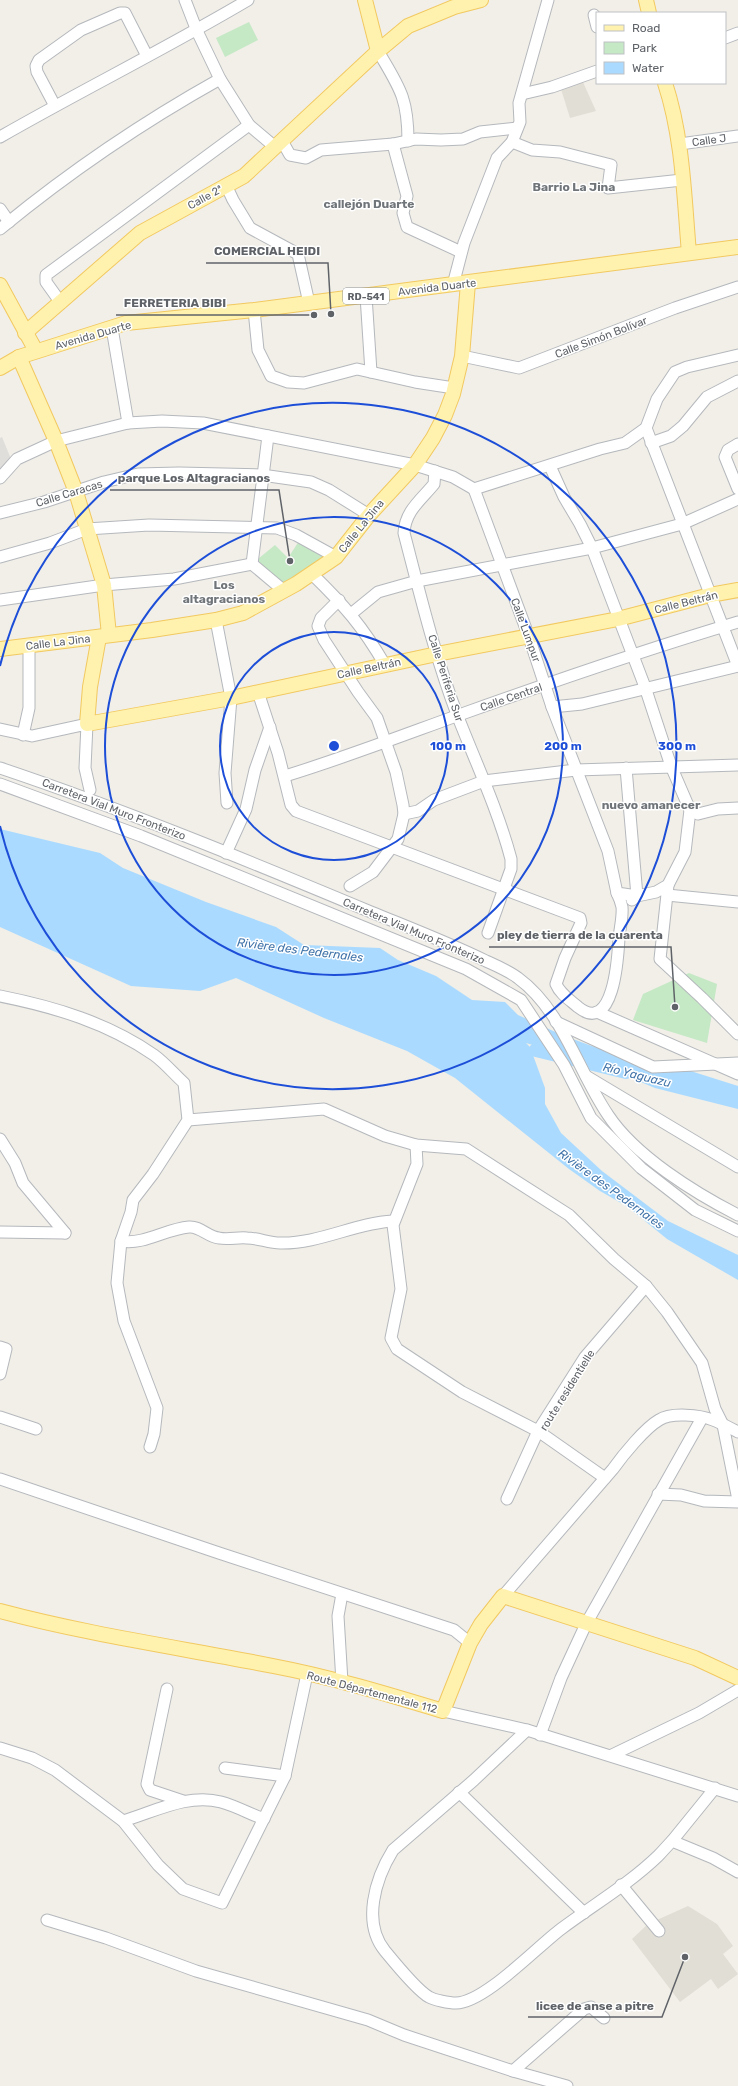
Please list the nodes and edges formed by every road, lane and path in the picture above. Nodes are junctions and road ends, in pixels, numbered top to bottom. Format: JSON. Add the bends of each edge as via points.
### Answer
{"nodes":[{"id":1,"x":185,"y":0,"type":"edge"},
{"id":2,"x":248,"y":0,"type":"edge"},
{"id":3,"x":366,"y":0,"type":"edge"},
{"id":4,"x":482,"y":0,"type":"edge"},
{"id":5,"x":548,"y":0,"type":"edge"},
{"id":6,"x":646,"y":0,"type":"edge"},
{"id":7,"x":453,"y":4,"type":"edge"},
{"id":8,"x":649,"y":12,"type":"edge"},
{"id":9,"x":594,"y":15,"type":"dead end"},
{"id":10,"x":596,"y":23,"type":"edge"},
{"id":11,"x":197,"y":31,"type":"junction"},
{"id":12,"x":738,"y":33,"type":"edge"},
{"id":13,"x":726,"y":38,"type":"edge"},
{"id":14,"x":378,"y":51,"type":"junction"},
{"id":15,"x":147,"y":56,"type":"junction"},
{"id":16,"x":596,"y":71,"type":"edge"},
{"id":17,"x":220,"y":79,"type":"junction"},
{"id":18,"x":665,"y":84,"type":"edge"},
{"id":19,"x":522,"y":94,"type":"junction"},
{"id":20,"x":55,"y":106,"type":"junction"},
{"id":21,"x":249,"y":125,"type":"junction"},
{"id":22,"x":517,"y":128,"type":"junction"},
{"id":23,"x":738,"y":136,"type":"edge"},
{"id":24,"x":0,"y":137,"type":"edge"},
{"id":25,"x":408,"y":141,"type":"junction"},
{"id":26,"x":512,"y":142,"type":"junction"},
{"id":27,"x":279,"y":144,"type":"junction"},
{"id":28,"x":393,"y":144,"type":"junction"},
{"id":29,"x":680,"y":144,"type":"junction"},
{"id":30,"x":682,"y":180,"type":"junction"},
{"id":31,"x":226,"y":185,"type":"junction"},
{"id":32,"x":0,"y":209,"type":"edge"},
{"id":33,"x":4,"y":225,"type":"edge"},
{"id":34,"x":738,"y":247,"type":"edge"},
{"id":35,"x":461,"y":252,"type":"junction"},
{"id":36,"x":689,"y":253,"type":"junction"},
{"id":37,"x":468,"y":283,"type":"junction"},
{"id":38,"x":0,"y":285,"type":"edge"},
{"id":39,"x":453,"y":285,"type":"junction"},
{"id":40,"x":738,"y":287,"type":"edge"},
{"id":41,"x":366,"y":296,"type":"junction"},
{"id":42,"x":61,"y":302,"type":"junction"},
{"id":43,"x":310,"y":303,"type":"junction"},
{"id":44,"x":254,"y":310,"type":"junction"},
{"id":45,"x":112,"y":328,"type":"junction"},
{"id":46,"x":25,"y":333,"type":"junction"},
{"id":47,"x":36,"y":351,"type":"junction"},
{"id":48,"x":738,"y":355,"type":"edge"},
{"id":49,"x":462,"y":356,"type":"junction"},
{"id":50,"x":19,"y":357,"type":"junction"},
{"id":51,"x":0,"y":368,"type":"edge"},
{"id":52,"x":371,"y":372,"type":"junction"},
{"id":53,"x":738,"y":380,"type":"edge"},
{"id":54,"x":454,"y":388,"type":"junction"},
{"id":55,"x":128,"y":423,"type":"junction"},
{"id":56,"x":646,"y":428,"type":"junction"},
{"id":57,"x":268,"y":436,"type":"junction"},
{"id":58,"x":56,"y":441,"type":"junction"},
{"id":59,"x":652,"y":443,"type":"junction"},
{"id":60,"x":738,"y":444,"type":"edge"},
{"id":61,"x":415,"y":465,"type":"junction"},
{"id":62,"x":550,"y":466,"type":"junction"},
{"id":63,"x":435,"y":470,"type":"junction"},
{"id":64,"x":262,"y":475,"type":"junction"},
{"id":65,"x":0,"y":478,"type":"edge"},
{"id":66,"x":738,"y":489,"type":"edge"},
{"id":67,"x":474,"y":490,"type":"junction"},
{"id":68,"x":76,"y":492,"type":"junction"},
{"id":69,"x":738,"y":499,"type":"edge"},
{"id":70,"x":0,"y":513,"type":"edge"},
{"id":71,"x":369,"y":514,"type":"junction"},
{"id":72,"x":682,"y":524,"type":"junction"},
{"id":73,"x":256,"y":527,"type":"junction"},
{"id":74,"x":87,"y":529,"type":"junction"},
{"id":75,"x":592,"y":548,"type":"junction"},
{"id":76,"x":0,"y":557,"type":"edge"},
{"id":77,"x":336,"y":557,"type":"junction"},
{"id":78,"x":252,"y":564,"type":"junction"},
{"id":79,"x":503,"y":567,"type":"junction"},
{"id":80,"x":312,"y":574,"type":"junction"},
{"id":81,"x":417,"y":582,"type":"junction"},
{"id":82,"x":104,"y":584,"type":"junction"},
{"id":83,"x":283,"y":590,"type":"junction"},
{"id":84,"x":738,"y":590,"type":"edge"},
{"id":85,"x":710,"y":595,"type":"junction"},
{"id":86,"x":0,"y":600,"type":"edge"},
{"id":87,"x":339,"y":600,"type":"junction"},
{"id":88,"x":351,"y":614,"type":"junction"},
{"id":89,"x":618,"y":619,"type":"junction"},
{"id":90,"x":216,"y":620,"type":"junction"},
{"id":91,"x":738,"y":622,"type":"edge"},
{"id":92,"x":722,"y":627,"type":"junction"},
{"id":93,"x":104,"y":636,"type":"junction"},
{"id":94,"x":529,"y":636,"type":"junction"},
{"id":95,"x":29,"y":646,"type":"junction"},
{"id":96,"x":0,"y":649,"type":"edge"},
{"id":97,"x":437,"y":654,"type":"junction"},
{"id":98,"x":633,"y":655,"type":"junction"},
{"id":99,"x":385,"y":665,"type":"junction"},
{"id":100,"x":738,"y":666,"type":"edge"},
{"id":101,"x":346,"y":673,"type":"junction"},
{"id":102,"x":545,"y":685,"type":"junction"},
{"id":103,"x":645,"y":687,"type":"junction"},
{"id":104,"x":258,"y":692,"type":"junction"},
{"id":105,"x":231,"y":698,"type":"junction"},
{"id":106,"x":552,"y":707,"type":"junction"},
{"id":107,"x":457,"y":716,"type":"junction"},
{"id":108,"x":87,"y":724,"type":"junction"},
{"id":109,"x":270,"y":727,"type":"junction"},
{"id":110,"x":0,"y":729,"type":"edge"},
{"id":111,"x":23,"y":735,"type":"junction"},
{"id":112,"x":387,"y":743,"type":"junction"},
{"id":113,"x":738,"y":765,"type":"edge"},
{"id":114,"x":671,"y":766,"type":"junction"},
{"id":115,"x":0,"y":768,"type":"edge"},
{"id":116,"x":626,"y":768,"type":"junction"},
{"id":117,"x":576,"y":770,"type":"junction"},
{"id":118,"x":285,"y":776,"type":"junction"},
{"id":119,"x":484,"y":781,"type":"junction"},
{"id":120,"x":0,"y":784,"type":"edge"},
{"id":121,"x":90,"y":790,"type":"dead end"},
{"id":122,"x":227,"y":803,"type":"dead end"},
{"id":123,"x":738,"y":808,"type":"edge"},
{"id":124,"x":690,"y":810,"type":"junction"},
{"id":125,"x":404,"y":814,"type":"junction"},
{"id":126,"x":391,"y":847,"type":"junction"},
{"id":127,"x":226,"y":853,"type":"junction"},
{"id":128,"x":350,"y":886,"type":"dead end"},
{"id":129,"x":504,"y":890,"type":"junction"},
{"id":130,"x":668,"y":890,"type":"junction"},
{"id":131,"x":617,"y":893,"type":"junction"},
{"id":132,"x":637,"y":896,"type":"junction"},
{"id":133,"x":738,"y":902,"type":"edge"},
{"id":134,"x":622,"y":907,"type":"junction"},
{"id":135,"x":488,"y":933,"type":"dead end"},
{"id":136,"x":0,"y":996,"type":"edge"},
{"id":137,"x":597,"y":1012,"type":"junction"},
{"id":138,"x":556,"y":1022,"type":"junction"},
{"id":139,"x":738,"y":1034,"type":"edge"},
{"id":140,"x":738,"y":1063,"type":"edge"},
{"id":141,"x":738,"y":1074,"type":"edge"},
{"id":142,"x":584,"y":1075,"type":"junction"},
{"id":143,"x":188,"y":1120,"type":"junction"},
{"id":144,"x":0,"y":1139,"type":"edge"},
{"id":145,"x":416,"y":1144,"type":"junction"},
{"id":146,"x":738,"y":1167,"type":"edge"},
{"id":147,"x":738,"y":1215,"type":"edge"},
{"id":148,"x":393,"y":1222,"type":"junction"},
{"id":149,"x":738,"y":1231,"type":"edge"},
{"id":150,"x":0,"y":1232,"type":"edge"},
{"id":151,"x":121,"y":1241,"type":"junction"},
{"id":152,"x":646,"y":1286,"type":"junction"},
{"id":153,"x":0,"y":1347,"type":"edge"},
{"id":154,"x":0,"y":1374,"type":"edge"},
{"id":155,"x":0,"y":1417,"type":"edge"},
{"id":156,"x":702,"y":1418,"type":"junction"},
{"id":157,"x":723,"y":1425,"type":"junction"},
{"id":158,"x":36,"y":1429,"type":"dead end"},
{"id":159,"x":538,"y":1431,"type":"junction"},
{"id":160,"x":738,"y":1432,"type":"edge"},
{"id":161,"x":150,"y":1447,"type":"dead end"},
{"id":162,"x":605,"y":1478,"type":"junction"},
{"id":163,"x":0,"y":1479,"type":"edge"},
{"id":164,"x":658,"y":1494,"type":"junction"},
{"id":165,"x":507,"y":1499,"type":"dead end"},
{"id":166,"x":738,"y":1501,"type":"edge"},
{"id":167,"x":342,"y":1594,"type":"junction"},
{"id":168,"x":503,"y":1596,"type":"junction"},
{"id":169,"x":0,"y":1611,"type":"edge"},
{"id":170,"x":586,"y":1624,"type":"junction"},
{"id":171,"x":470,"y":1643,"type":"junction"},
{"id":172,"x":308,"y":1674,"type":"junction"},
{"id":173,"x":738,"y":1678,"type":"edge"},
{"id":174,"x":342,"y":1682,"type":"junction"},
{"id":175,"x":167,"y":1689,"type":"dead end"},
{"id":176,"x":738,"y":1690,"type":"edge"},
{"id":177,"x":443,"y":1711,"type":"junction"},
{"id":178,"x":526,"y":1730,"type":"junction"},
{"id":179,"x":540,"y":1735,"type":"junction"},
{"id":180,"x":0,"y":1748,"type":"edge"},
{"id":181,"x":612,"y":1756,"type":"junction"},
{"id":182,"x":224,"y":1768,"type":"dead end"},
{"id":183,"x":285,"y":1776,"type":"junction"},
{"id":184,"x":715,"y":1788,"type":"junction"},
{"id":185,"x":459,"y":1792,"type":"junction"},
{"id":186,"x":738,"y":1796,"type":"edge"},
{"id":187,"x":183,"y":1801,"type":"junction"},
{"id":188,"x":264,"y":1820,"type":"junction"},
{"id":189,"x":122,"y":1821,"type":"junction"},
{"id":190,"x":672,"y":1841,"type":"junction"},
{"id":191,"x":738,"y":1872,"type":"edge"},
{"id":192,"x":621,"y":1885,"type":"junction"},
{"id":193,"x":584,"y":1913,"type":"junction"},
{"id":194,"x":47,"y":1920,"type":"dead end"},
{"id":195,"x":659,"y":1931,"type":"dead end"},
{"id":196,"x":604,"y":2018,"type":"dead end"},
{"id":197,"x":513,"y":2071,"type":"junction"},
{"id":198,"x":567,"y":2086,"type":"edge"}],
"edges":[{"from":1,"to":11,"type":"street"},
{"from":2,"to":11,"type":"street"},
{"from":3,"to":14,"type":"main road"},
{"from":4,"to":7,"type":"main road","name":"Calle 2ª"},
{"from":5,"to":19,"type":"street"},
{"from":6,"to":8,"type":"main road"},
{"from":7,"to":14,"type":"main road","name":"Calle 2ª","via":[[408,26]]},
{"from":9,"to":10,"type":"street"},
{"from":11,"to":15,"type":"street"},
{"from":11,"to":17,"type":"street"},
{"from":12,"to":13,"type":"street"},
{"from":14,"to":25,"type":"street","via":[[402,91],[408,115]]},
{"from":14,"to":27,"type":"main road","name":"Calle 2ª"},
{"from":15,"to":20,"type":"street"},
{"from":15,"to":20,"type":"street","via":[[125,13],[82,30],[39,60],[36,66]]},
{"from":16,"to":19,"type":"street","via":[[552,87]]},
{"from":17,"to":21,"type":"street"},
{"from":17,"to":33,"type":"street","via":[[175,104],[103,152]]},
{"from":18,"to":29,"type":"main road"},
{"from":19,"to":22,"type":"street","via":[[519,103],[520,122]]},
{"from":20,"to":24,"type":"street"},
{"from":21,"to":27,"type":"street"},
{"from":21,"to":42,"type":"street","via":[[46,275],[46,282]]},
{"from":22,"to":25,"type":"street","via":[[480,132],[463,139],[416,138]]},
{"from":22,"to":26,"type":"street"},
{"from":23,"to":29,"type":"street","name":"Calle J"},
{"from":25,"to":28,"type":"street"},
{"from":26,"to":30,"type":"street","via":[[532,150],[560,152],[611,165],[608,188]]},
{"from":26,"to":35,"type":"street","via":[[496,158]]},
{"from":27,"to":28,"type":"street","via":[[290,155],[306,158],[321,150]]},
{"from":27,"to":31,"type":"main road","name":"Calle 2ª","via":[[244,176]]},
{"from":28,"to":35,"type":"street","via":[[407,196],[403,213],[407,227]]},
{"from":29,"to":30,"type":"main road"},
{"from":30,"to":36,"type":"main road"},
{"from":31,"to":42,"type":"main road","name":"Calle 2ª","via":[[140,233]]},
{"from":31,"to":43,"type":"street","via":[[250,228],[298,254]]},
{"from":32,"to":33,"type":"street"},
{"from":34,"to":36,"type":"main road","name":"Avenida Duarte","number":"RD-541"},
{"from":35,"to":39,"type":"street"},
{"from":36,"to":37,"type":"main road","name":"Avenida Duarte","number":"RD-541"},
{"from":37,"to":39,"type":"main road","name":"Avenida Duarte","number":"RD-541"},
{"from":37,"to":49,"type":"main road","name":"Calle La Jina"},
{"from":38,"to":46,"type":"main road"},
{"from":39,"to":41,"type":"main road","name":"Avenida Duarte","number":"RD-541"},
{"from":40,"to":49,"type":"street","name":"Calle Simón Bolívar","via":[[674,308],[519,368]]},
{"from":41,"to":43,"type":"main road","name":"Avenida Duarte","number":"RD-541"},
{"from":41,"to":52,"type":"street"},
{"from":42,"to":46,"type":"main road","name":"Calle 2ª"},
{"from":43,"to":44,"type":"main road","name":"Avenida Duarte","number":"RD-541"},
{"from":44,"to":45,"type":"main road","name":"Avenida Duarte","number":"RD-541","via":[[126,323]]},
{"from":44,"to":52,"type":"street","via":[[258,350],[271,376],[288,382],[304,383],[357,369]]},
{"from":45,"to":47,"type":"main road","name":"Avenida Duarte","number":"RD-541"},
{"from":45,"to":55,"type":"street"},
{"from":46,"to":47,"type":"main road"},
{"from":47,"to":50,"type":"main road","name":"Avenida Duarte","number":"RD-541"},
{"from":48,"to":56,"type":"street","via":[[675,372],[657,399]]},
{"from":49,"to":54,"type":"main road","name":"Calle La Jina"},
{"from":50,"to":51,"type":"main road","name":"Avenida Duarte","number":"RD-541"},
{"from":50,"to":58,"type":"main road"},
{"from":52,"to":54,"type":"street"},
{"from":53,"to":59,"type":"street","via":[[708,397],[671,436]]},
{"from":54,"to":61,"type":"main road","name":"Calle La Jina","via":[[445,415]]},
{"from":55,"to":57,"type":"street","via":[[204,423]]},
{"from":55,"to":58,"type":"street"},
{"from":56,"to":59,"type":"street"},
{"from":56,"to":62,"type":"street","via":[[625,443]]},
{"from":57,"to":61,"type":"street"},
{"from":57,"to":64,"type":"street"},
{"from":58,"to":65,"type":"street","via":[[17,460]]},
{"from":58,"to":68,"type":"main road"},
{"from":59,"to":72,"type":"street"},
{"from":60,"to":66,"type":"street","via":[[728,450],[725,457]]},
{"from":61,"to":63,"type":"street"},
{"from":61,"to":71,"type":"main road","name":"Calle La Jina"},
{"from":62,"to":67,"type":"street"},
{"from":62,"to":75,"type":"street"},
{"from":63,"to":67,"type":"street"},
{"from":63,"to":81,"type":"street","name":"Calle Periferia Sur","via":[[434,484],[409,512],[405,523],[404,533]]},
{"from":64,"to":68,"type":"street","name":"Calle Caracas","via":[[138,474]]},
{"from":64,"to":71,"type":"street","name":"Calle Caracas","via":[[312,482]]},
{"from":64,"to":73,"type":"street"},
{"from":67,"to":79,"type":"street","name":"Calle Lumpur"},
{"from":68,"to":70,"type":"street","name":"Calle Caracas"},
{"from":68,"to":74,"type":"main road"},
{"from":69,"to":72,"type":"street"},
{"from":71,"to":77,"type":"main road","name":"Calle La Jina"},
{"from":72,"to":75,"type":"street"},
{"from":72,"to":85,"type":"street"},
{"from":73,"to":74,"type":"street","via":[[149,525]]},
{"from":73,"to":77,"type":"street","via":[[277,528],[296,535]]},
{"from":73,"to":78,"type":"street"},
{"from":74,"to":76,"type":"street"},
{"from":74,"to":82,"type":"main road"},
{"from":75,"to":79,"type":"street"},
{"from":75,"to":89,"type":"street"},
{"from":77,"to":80,"type":"main road","name":"Calle La Jina"},
{"from":78,"to":82,"type":"street","via":[[174,579]]},
{"from":78,"to":83,"type":"street"},
{"from":79,"to":81,"type":"street"},
{"from":79,"to":94,"type":"street","name":"Calle Lumpur"},
{"from":80,"to":83,"type":"main road","name":"Calle La Jina"},
{"from":80,"to":87,"type":"street"},
{"from":81,"to":88,"type":"street","via":[[378,592]]},
{"from":81,"to":97,"type":"street","name":"Calle Periferia Sur"},
{"from":82,"to":86,"type":"street"},
{"from":82,"to":93,"type":"main road"},
{"from":83,"to":90,"type":"main road","name":"Calle La Jina","via":[[243,613]]},
{"from":84,"to":85,"type":"main road","name":"Calle Beltrán"},
{"from":85,"to":89,"type":"main road","name":"Calle Beltrán"},
{"from":85,"to":92,"type":"street"},
{"from":87,"to":88,"type":"street"},
{"from":87,"to":101,"type":"street","via":[[321,618],[318,626],[324,640]]},
{"from":88,"to":99,"type":"street"},
{"from":89,"to":94,"type":"main road","name":"Calle Beltrán"},
{"from":89,"to":98,"type":"street"},
{"from":90,"to":93,"type":"main road","name":"Calle La Jina"},
{"from":90,"to":105,"type":"street"},
{"from":91,"to":92,"type":"street","name":"Calle Central"},
{"from":92,"to":98,"type":"street","name":"Calle Central"},
{"from":92,"to":100,"type":"street"},
{"from":93,"to":95,"type":"main road","name":"Calle La Jina"},
{"from":93,"to":108,"type":"main road","via":[[90,687]]},
{"from":94,"to":97,"type":"main road","name":"Calle Beltrán"},
{"from":94,"to":102,"type":"street","name":"Calle Lumpur"},
{"from":95,"to":96,"type":"main road","name":"Calle La Jina"},
{"from":95,"to":111,"type":"street","via":[[29,708]]},
{"from":97,"to":99,"type":"main road","name":"Calle Beltrán"},
{"from":97,"to":107,"type":"street","name":"Calle Periferia Sur"},
{"from":98,"to":102,"type":"street","name":"Calle Central"},
{"from":98,"to":103,"type":"street"},
{"from":99,"to":101,"type":"main road","name":"Calle Beltrán"},
{"from":100,"to":103,"type":"street"},
{"from":101,"to":104,"type":"main road","name":"Calle Beltrán"},
{"from":101,"to":112,"type":"street","via":[[377,718]]},
{"from":102,"to":106,"type":"street","name":"Calle Lumpur"},
{"from":102,"to":107,"type":"street","name":"Calle Central"},
{"from":103,"to":106,"type":"street","via":[[582,704]]},
{"from":103,"to":114,"type":"street"},
{"from":104,"to":105,"type":"main road","name":"Calle Beltrán"},
{"from":104,"to":109,"type":"street"},
{"from":105,"to":108,"type":"main road","name":"Calle Beltrán"},
{"from":105,"to":122,"type":"street","via":[[225,773]]},
{"from":106,"to":117,"type":"street","name":"Calle Lumpur"},
{"from":107,"to":112,"type":"street","name":"Calle Central"},
{"from":107,"to":119,"type":"street","name":"Calle Periferia Sur"},
{"from":108,"to":111,"type":"street","name":"Calle Beltrán","via":[[32,736]]},
{"from":108,"to":121,"type":"street","via":[[85,768]]},
{"from":109,"to":118,"type":"street"},
{"from":109,"to":127,"type":"street","via":[[255,770],[246,809]]},
{"from":110,"to":111,"type":"street","name":"Calle Beltrán"},
{"from":112,"to":118,"type":"street","name":"Calle Central"},
{"from":112,"to":125,"type":"street"},
{"from":113,"to":114,"type":"street"},
{"from":114,"to":116,"type":"street"},
{"from":114,"to":124,"type":"street"},
{"from":115,"to":127,"type":"street","name":"Carretera Vial Muro Fronterizo","via":[[55,786]]},
{"from":116,"to":117,"type":"street"},
{"from":116,"to":132,"type":"street"},
{"from":117,"to":119,"type":"street"},
{"from":117,"to":131,"type":"street","name":"Calle Lumpur","via":[[608,851]]},
{"from":118,"to":126,"type":"street","via":[[291,805],[296,812]]},
{"from":119,"to":125,"type":"street","via":[[434,800],[418,811]]},
{"from":119,"to":129,"type":"street","name":"Calle Periferia Sur","via":[[510,859],[511,869]]},
{"from":120,"to":149,"type":"street","name":"Carretera Vial Muro Fronterizo","via":[[141,836],[466,969],[521,1000],[564,1065],[591,1118],[641,1168],[695,1210]]},
{"from":123,"to":124,"type":"street","via":[[698,814]]},
{"from":124,"to":130,"type":"street","via":[[685,852]]},
{"from":125,"to":126,"type":"street","via":[[400,835]]},
{"from":126,"to":128,"type":"street","via":[[373,872]]},
{"from":126,"to":129,"type":"street"},
{"from":127,"to":138,"type":"street","name":"Carretera Vial Muro Fronterizo","via":[[468,952],[517,976],[547,1007]]},
{"from":129,"to":135,"type":"street","name":"Calle Periferia Sur"},
{"from":129,"to":137,"type":"street","via":[[580,918],[581,923],[564,958],[556,984],[558,990],[584,1012]]},
{"from":130,"to":132,"type":"street"},
{"from":130,"to":133,"type":"street"},
{"from":130,"to":139,"type":"street","via":[[660,958]]},
{"from":131,"to":132,"type":"street"},
{"from":131,"to":134,"type":"street","name":"Calle Lumpur"},
{"from":132,"to":134,"type":"street"},
{"from":134,"to":137,"type":"street","via":[[616,971],[611,994],[603,1009]]},
{"from":136,"to":143,"type":"street","via":[[61,1010],[105,1026],[155,1056],[184,1082]]},
{"from":137,"to":141,"type":"street"},
{"from":138,"to":140,"type":"street","via":[[653,1067]]},
{"from":138,"to":142,"type":"street","name":"Carretera Vial Muro Fronterizo"},
{"from":142,"to":146,"type":"street"},
{"from":142,"to":147,"type":"street","name":"Carretera Vial Muro Fronterizo","via":[[609,1117],[629,1139],[703,1197]]},
{"from":143,"to":145,"type":"street","via":[[324,1109],[385,1136]]},
{"from":143,"to":151,"type":"street","via":[[133,1200]]},
{"from":144,"to":150,"type":"street","via":[[15,1163],[23,1183],[65,1233]]},
{"from":145,"to":148,"type":"street","via":[[417,1164]]},
{"from":145,"to":152,"type":"street","via":[[466,1149],[570,1215],[614,1259]]},
{"from":148,"to":151,"type":"street","via":[[374,1222],[309,1240],[280,1243],[248,1238],[221,1239],[190,1226],[144,1240]]},
{"from":148,"to":159,"type":"street","via":[[401,1289],[392,1333],[397,1349],[462,1392]]},
{"from":151,"to":161,"type":"street","via":[[117,1283],[124,1321],[157,1408]]},
{"from":152,"to":157,"type":"street","via":[[702,1363],[715,1409]]},
{"from":152,"to":159,"type":"street","name":"route residentielle","via":[[585,1357]]},
{"from":153,"to":154,"type":"street","via":[[6,1350]]},
{"from":155,"to":158,"type":"street"},
{"from":156,"to":157,"type":"street"},
{"from":156,"to":162,"type":"street","via":[[681,1415],[659,1420],[626,1452]]},
{"from":156,"to":164,"type":"street"},
{"from":157,"to":160,"type":"street"},
{"from":157,"to":166,"type":"street"},
{"from":159,"to":162,"type":"street","name":"route residentielle"},
{"from":159,"to":165,"type":"street"},
{"from":162,"to":168,"type":"street"},
{"from":163,"to":167,"type":"street"},
{"from":164,"to":166,"type":"street","via":[[681,1495],[704,1501]]},
{"from":164,"to":170,"type":"street"},
{"from":167,"to":171,"type":"street","via":[[454,1630]]},
{"from":167,"to":174,"type":"street","via":[[338,1616]]},
{"from":168,"to":170,"type":"main road"},
{"from":168,"to":171,"type":"main road","name":"Route Départementale 112"},
{"from":169,"to":172,"type":"main road","name":"Route Départementale 112","via":[[48,1624]]},
{"from":170,"to":173,"type":"main road","via":[[694,1658]]},
{"from":170,"to":179,"type":"street","via":[[561,1678]]},
{"from":171,"to":177,"type":"main road","name":"Route Départementale 112"},
{"from":172,"to":174,"type":"main road","name":"Route Départementale 112"},
{"from":172,"to":183,"type":"street"},
{"from":174,"to":177,"type":"main road","name":"Route Départementale 112"},
{"from":175,"to":187,"type":"street","via":[[147,1784],[150,1790]]},
{"from":176,"to":181,"type":"street","via":[[699,1713]]},
{"from":177,"to":178,"type":"street"},
{"from":178,"to":179,"type":"street"},
{"from":178,"to":185,"type":"street"},
{"from":179,"to":181,"type":"street"},
{"from":180,"to":189,"type":"street","via":[[32,1758],[55,1770]]},
{"from":181,"to":184,"type":"street"},
{"from":182,"to":183,"type":"street"},
{"from":183,"to":188,"type":"street"},
{"from":184,"to":186,"type":"street"},
{"from":184,"to":190,"type":"street"},
{"from":185,"to":193,"type":"street"},
{"from":185,"to":193,"type":"street","via":[[393,1850],[377,1883],[373,1906],[372,1925],[376,1939],[429,1998],[456,2003],[476,1996]]},
{"from":187,"to":188,"type":"street","via":[[221,1802]]},
{"from":187,"to":189,"type":"street"},
{"from":188,"to":189,"type":"street","via":[[222,1903],[183,1888],[158,1865]]},
{"from":190,"to":191,"type":"street","via":[[713,1858]]},
{"from":190,"to":192,"type":"street","via":[[658,1856]]},
{"from":192,"to":193,"type":"street"},
{"from":192,"to":195,"type":"street"},
{"from":194,"to":197,"type":"street","via":[[106,1938],[196,1971],[368,2020],[404,2035]]},
{"from":196,"to":197,"type":"street","via":[[591,2007],[584,2009]]},
{"from":197,"to":198,"type":"street"}]}
